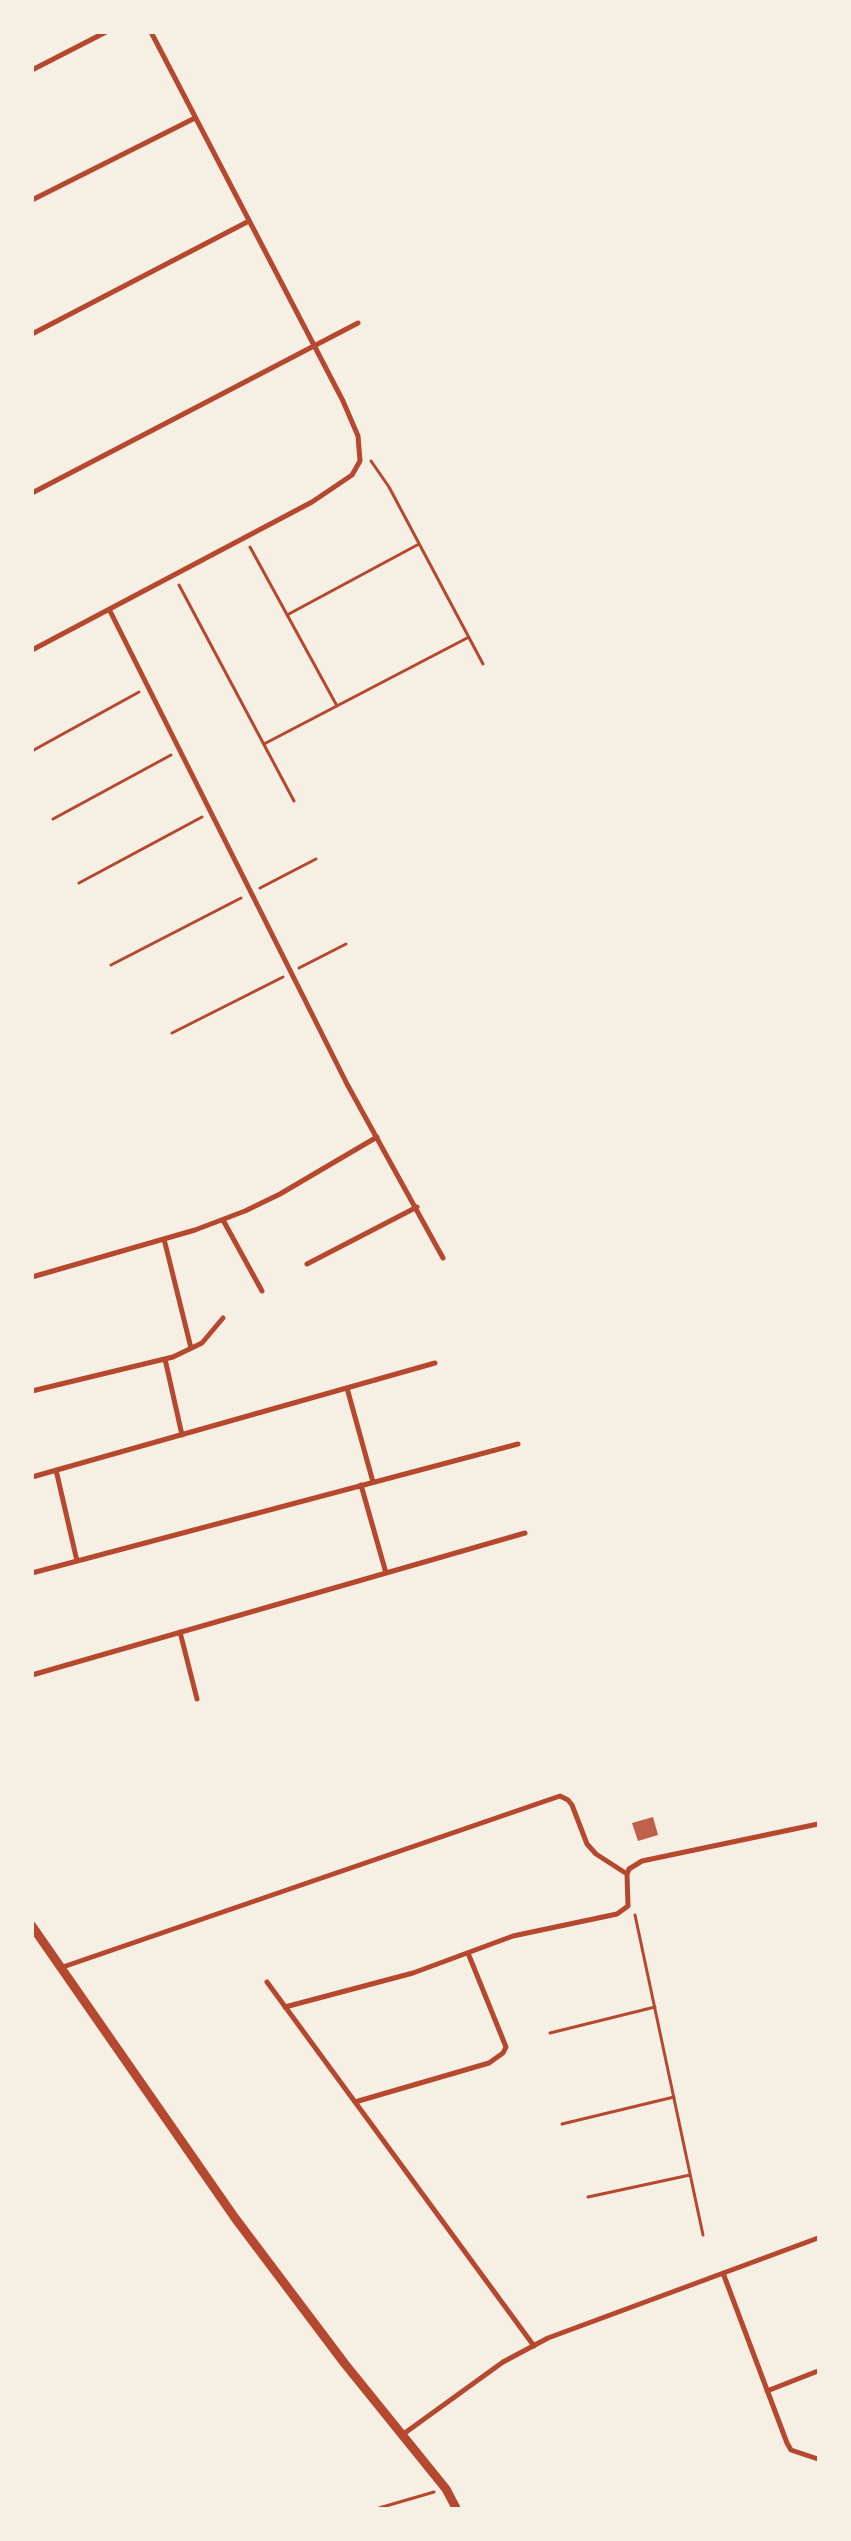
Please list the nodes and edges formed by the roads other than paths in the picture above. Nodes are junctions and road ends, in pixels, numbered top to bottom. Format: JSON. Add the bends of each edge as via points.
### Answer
{"nodes":[{"id":1,"x":106,"y":32,"type":"edge"},
{"id":2,"x":151,"y":32,"type":"edge"},
{"id":3,"x":32,"y":70,"type":"edge"},
{"id":4,"x":195,"y":118,"type":"junction"},
{"id":5,"x":32,"y":200,"type":"edge"},
{"id":6,"x":249,"y":221,"type":"junction"},
{"id":7,"x":358,"y":322,"type":"dead end"},
{"id":8,"x":32,"y":334,"type":"edge"},
{"id":9,"x":314,"y":346,"type":"junction"},
{"id":10,"x":32,"y":492,"type":"edge"},
{"id":11,"x":110,"y":610,"type":"junction"},
{"id":12,"x":32,"y":650,"type":"edge"},
{"id":13,"x":376,"y":1137,"type":"junction"},
{"id":14,"x":416,"y":1207,"type":"junction"},
{"id":15,"x":223,"y":1220,"type":"junction"},
{"id":16,"x":164,"y":1239,"type":"junction"},
{"id":17,"x":443,"y":1258,"type":"dead end"},
{"id":18,"x":307,"y":1264,"type":"dead end"},
{"id":19,"x":32,"y":1277,"type":"edge"},
{"id":20,"x":262,"y":1292,"type":"dead end"},
{"id":21,"x":223,"y":1318,"type":"dead end"},
{"id":22,"x":191,"y":1348,"type":"junction"},
{"id":23,"x":164,"y":1359,"type":"junction"},
{"id":24,"x":435,"y":1363,"type":"dead end"},
{"id":25,"x":347,"y":1388,"type":"junction"},
{"id":26,"x":32,"y":1391,"type":"edge"},
{"id":27,"x":182,"y":1434,"type":"junction"},
{"id":28,"x":518,"y":1444,"type":"dead end"},
{"id":29,"x":56,"y":1470,"type":"junction"},
{"id":30,"x":32,"y":1477,"type":"edge"},
{"id":31,"x":373,"y":1482,"type":"junction"},
{"id":32,"x":361,"y":1485,"type":"junction"},
{"id":33,"x":525,"y":1533,"type":"dead end"},
{"id":34,"x":77,"y":1561,"type":"junction"},
{"id":35,"x":32,"y":1573,"type":"edge"},
{"id":36,"x":386,"y":1573,"type":"junction"},
{"id":37,"x":180,"y":1632,"type":"junction"},
{"id":38,"x":32,"y":1674,"type":"edge"},
{"id":39,"x":198,"y":1699,"type":"dead end"},
{"id":40,"x":818,"y":1824,"type":"edge"},
{"id":41,"x":627,"y":1874,"type":"junction"},
{"id":42,"x":32,"y":1926,"type":"edge"},
{"id":43,"x":468,"y":1953,"type":"junction"},
{"id":44,"x":60,"y":1968,"type":"junction"},
{"id":45,"x":267,"y":1982,"type":"dead end"},
{"id":46,"x":286,"y":2007,"type":"junction"},
{"id":47,"x":355,"y":2102,"type":"junction"},
{"id":48,"x":818,"y":2238,"type":"edge"},
{"id":49,"x":723,"y":2273,"type":"junction"},
{"id":50,"x":534,"y":2346,"type":"junction"},
{"id":51,"x":818,"y":2372,"type":"edge"},
{"id":52,"x":767,"y":2391,"type":"junction"},
{"id":53,"x":401,"y":2436,"type":"junction"},
{"id":54,"x":818,"y":2459,"type":"edge"},
{"id":55,"x":446,"y":2488,"type":"junction"},
{"id":56,"x":456,"y":2508,"type":"edge"},
{"id":57,"x":463,"y":2508,"type":"edge"}],
"edges":[{"from":1,"to":3,"type":"street"},
{"from":2,"to":4,"type":"street"},
{"from":4,"to":5,"type":"street"},
{"from":4,"to":6,"type":"street"},
{"from":6,"to":8,"type":"street"},
{"from":6,"to":9,"type":"street"},
{"from":7,"to":9,"type":"street"},
{"from":9,"to":10,"type":"street"},
{"from":9,"to":11,"type":"street","via":[[351,420],[359,445],[360,461],[352,475],[245,538]]},
{"from":11,"to":12,"type":"street"},
{"from":11,"to":13,"type":"street"},
{"from":13,"to":14,"type":"street"},
{"from":13,"to":15,"type":"street","via":[[280,1194]]},
{"from":14,"to":17,"type":"street"},
{"from":14,"to":18,"type":"street"},
{"from":15,"to":16,"type":"street"},
{"from":15,"to":20,"type":"street"},
{"from":16,"to":19,"type":"street"},
{"from":16,"to":22,"type":"street"},
{"from":21,"to":22,"type":"street","via":[[202,1343]]},
{"from":22,"to":23,"type":"street"},
{"from":23,"to":26,"type":"street"},
{"from":23,"to":27,"type":"street"},
{"from":24,"to":25,"type":"street"},
{"from":25,"to":27,"type":"street"},
{"from":25,"to":31,"type":"street"},
{"from":27,"to":29,"type":"street"},
{"from":28,"to":31,"type":"street"},
{"from":29,"to":30,"type":"street"},
{"from":29,"to":34,"type":"street"},
{"from":31,"to":32,"type":"street"},
{"from":32,"to":34,"type":"street"},
{"from":32,"to":36,"type":"street"},
{"from":33,"to":36,"type":"street"},
{"from":34,"to":35,"type":"street"},
{"from":36,"to":37,"type":"street"},
{"from":37,"to":38,"type":"street"},
{"from":37,"to":39,"type":"street"},
{"from":40,"to":41,"type":"street","via":[[642,1861]]},
{"from":41,"to":43,"type":"street","via":[[628,1906],[617,1914],[513,1936]]},
{"from":41,"to":44,"type":"street","via":[[596,1854],[587,1844],[568,1800],[560,1796]]},
{"from":42,"to":44,"type":"street"},
{"from":43,"to":46,"type":"street","via":[[414,1973]]},
{"from":43,"to":47,"type":"street","via":[[506,2047],[503,2053],[489,2063]]},
{"from":44,"to":53,"type":"street","via":[[236,2218]]},
{"from":45,"to":46,"type":"street"},
{"from":46,"to":47,"type":"street"},
{"from":47,"to":50,"type":"street"},
{"from":48,"to":49,"type":"street"},
{"from":49,"to":50,"type":"street"},
{"from":49,"to":52,"type":"street"},
{"from":50,"to":53,"type":"street","via":[[504,2362]]},
{"from":51,"to":52,"type":"street"},
{"from":52,"to":54,"type":"street","via":[[792,2450]]},
{"from":53,"to":55,"type":"street"},
{"from":55,"to":56,"type":"street"},
{"from":55,"to":57,"type":"street"}]}
